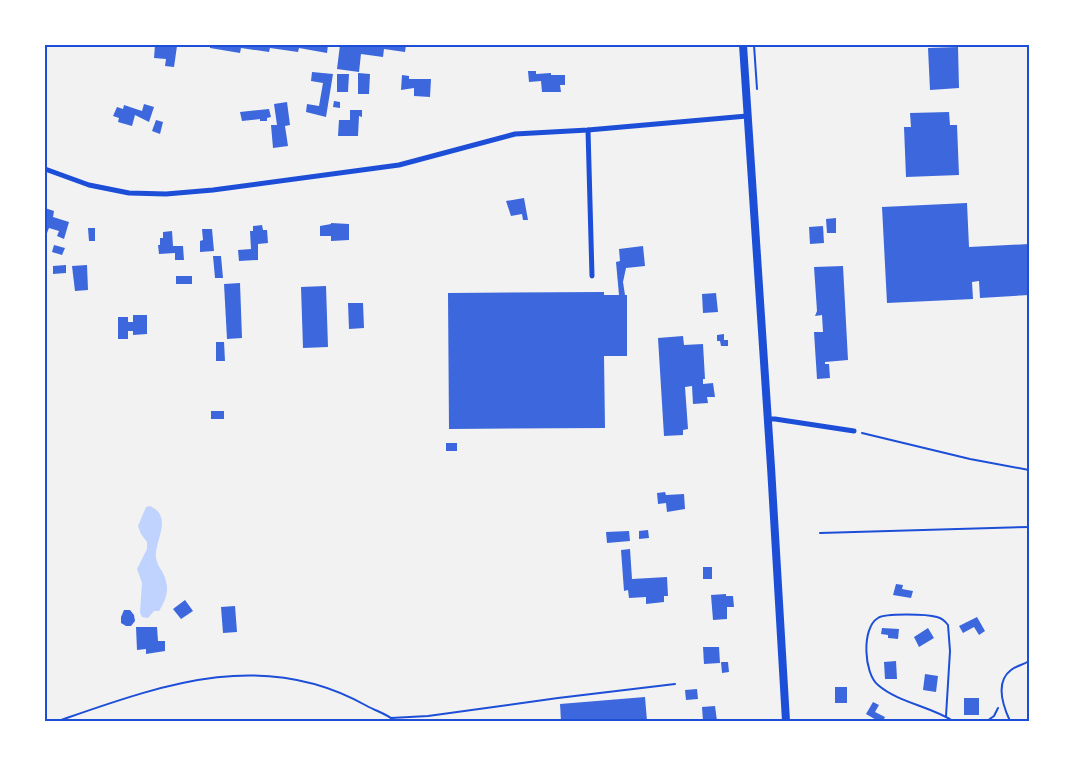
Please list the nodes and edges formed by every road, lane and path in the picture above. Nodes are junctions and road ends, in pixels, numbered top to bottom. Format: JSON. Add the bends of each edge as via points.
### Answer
{"nodes":[{"id":1,"x":743,"y":45,"type":"edge"},
{"id":2,"x":747,"y":116,"type":"junction"},
{"id":3,"x":588,"y":130,"type":"junction"},
{"id":4,"x":45,"y":169,"type":"edge"},
{"id":5,"x":592,"y":276,"type":"dead end"},
{"id":6,"x":768,"y":419,"type":"junction"},
{"id":7,"x":854,"y":431,"type":"joint"},
{"id":8,"x":1029,"y":470,"type":"edge"},
{"id":9,"x":1029,"y":527,"type":"edge"},
{"id":10,"x":820,"y":533,"type":"dead end"},
{"id":11,"x":1029,"y":661,"type":"edge"},
{"id":12,"x":675,"y":684,"type":"dead end"},
{"id":13,"x":1001,"y":694,"type":"junction"},
{"id":14,"x":946,"y":716,"type":"junction"},
{"id":15,"x":391,"y":718,"type":"junction"},
{"id":16,"x":58,"y":721,"type":"edge"},
{"id":17,"x":395,"y":721,"type":"edge"},
{"id":18,"x":786,"y":721,"type":"edge"},
{"id":19,"x":953,"y":721,"type":"edge"},
{"id":20,"x":987,"y":721,"type":"edge"},
{"id":21,"x":1010,"y":721,"type":"edge"}],
"edges":[{"from":1,"to":2,"type":"main road"},
{"from":2,"to":3,"type":"street"},
{"from":2,"to":6,"type":"main road"},
{"from":3,"to":4,"type":"street","via":[[515,134],[399,165],[166,194],[129,193],[89,185]]},
{"from":3,"to":5,"type":"street"},
{"from":6,"to":7,"type":"street"},
{"from":6,"to":18,"type":"main road"},
{"from":7,"to":8,"type":"path"},
{"from":9,"to":10,"type":"lane"},
{"from":11,"to":13,"type":"lane","via":[[1004,678]]},
{"from":12,"to":15,"type":"path"},
{"from":13,"to":20,"type":"path","via":[[994,716]]},
{"from":13,"to":21,"type":"lane"},
{"from":14,"to":14,"type":"path","via":[[948,625],[936,616],[879,617],[869,632],[866,649],[871,678],[889,692]]},
{"from":14,"to":19,"type":"path"},
{"from":15,"to":16,"type":"path","via":[[319,685],[256,675],[228,675],[187,681]]},
{"from":15,"to":17,"type":"path"}]}
